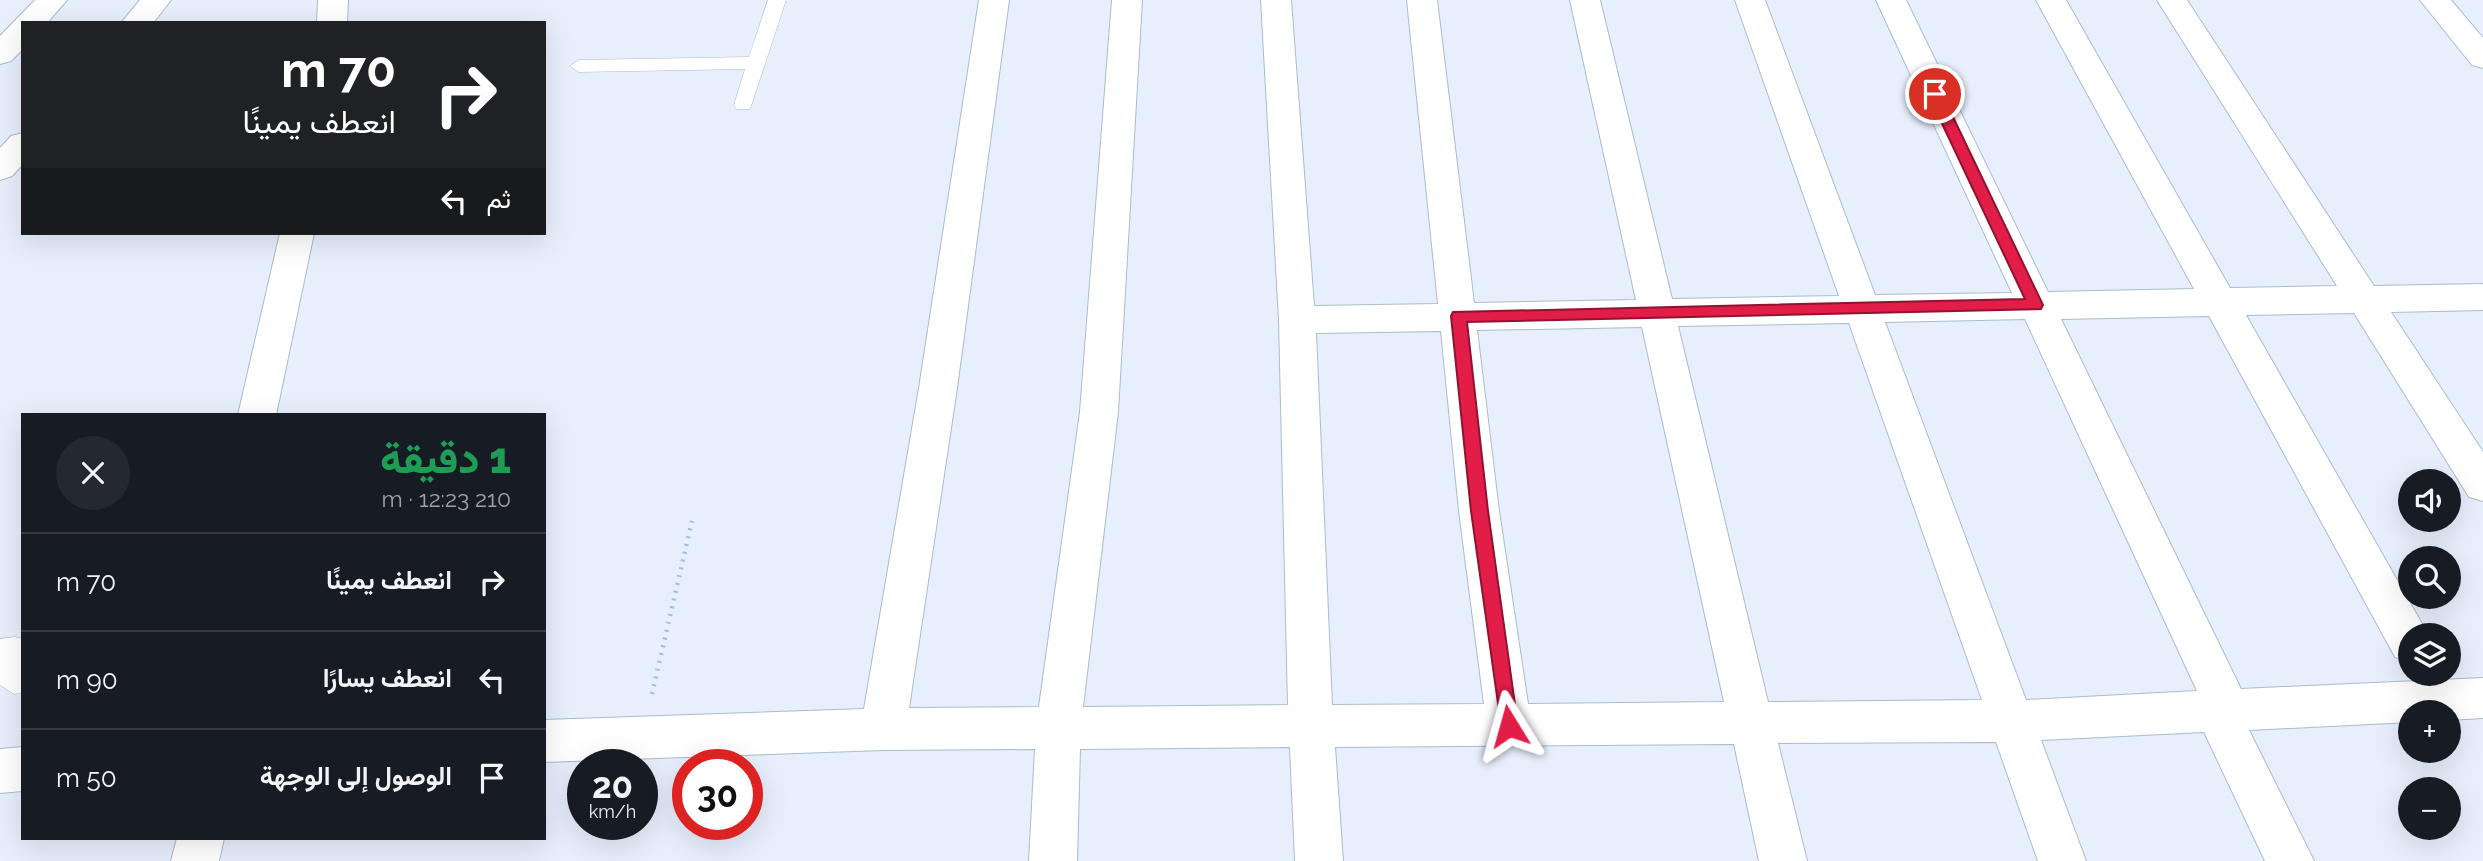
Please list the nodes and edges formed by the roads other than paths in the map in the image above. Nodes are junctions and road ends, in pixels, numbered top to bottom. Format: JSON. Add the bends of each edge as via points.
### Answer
{"nodes":[{"id":1,"x":52,"y":0,"type":"edge"},
{"id":2,"x":156,"y":0,"type":"edge"},
{"id":3,"x":333,"y":0,"type":"edge"},
{"id":4,"x":777,"y":0,"type":"edge"},
{"id":5,"x":994,"y":0,"type":"edge"},
{"id":6,"x":1127,"y":0,"type":"edge"},
{"id":7,"x":1276,"y":0,"type":"edge"},
{"id":8,"x":1422,"y":0,"type":"edge"},
{"id":9,"x":1585,"y":0,"type":"edge"},
{"id":10,"x":1751,"y":0,"type":"edge"},
{"id":11,"x":1891,"y":0,"type":"edge"},
{"id":12,"x":2051,"y":0,"type":"edge"},
{"id":13,"x":2172,"y":0,"type":"edge"},
{"id":14,"x":2435,"y":0,"type":"edge"},
{"id":15,"x":32,"y":21,"type":"edge"},
{"id":16,"x":138,"y":21,"type":"edge"},
{"id":17,"x":332,"y":21,"type":"edge"},
{"id":18,"x":21,"y":33,"type":"edge"},
{"id":19,"x":0,"y":54,"type":"edge"},
{"id":20,"x":2483,"y":58,"type":"edge"},
{"id":21,"x":757,"y":63,"type":"junction"},
{"id":22,"x":579,"y":66,"type":"dead end"},
{"id":23,"x":743,"y":105,"type":"dead end"},
{"id":24,"x":21,"y":146,"type":"edge"},
{"id":25,"x":0,"y":168,"type":"edge"},
{"id":26,"x":297,"y":235,"type":"edge"},
{"id":27,"x":2483,"y":296,"type":"edge"},
{"id":28,"x":2364,"y":298,"type":"junction"},
{"id":29,"x":2219,"y":301,"type":"junction"},
{"id":30,"x":2035,"y":305,"type":"junction"},
{"id":31,"x":1862,"y":307,"type":"junction"},
{"id":32,"x":1655,"y":312,"type":"junction"},
{"id":33,"x":1458,"y":316,"type":"junction"},
{"id":34,"x":1297,"y":320,"type":"junction"},
{"id":35,"x":257,"y":413,"type":"edge"},
{"id":36,"x":2483,"y":485,"type":"edge"},
{"id":37,"x":2399,"y":623,"type":"edge"},
{"id":38,"x":0,"y":651,"type":"edge"},
{"id":39,"x":21,"y":681,"type":"edge"},
{"id":40,"x":2451,"y":691,"type":"edge"},
{"id":41,"x":2223,"y":711,"type":"junction"},
{"id":42,"x":2011,"y":721,"type":"junction"},
{"id":43,"x":1752,"y":723,"type":"junction"},
{"id":44,"x":1509,"y":726,"type":"junction"},
{"id":45,"x":1311,"y":727,"type":"junction"},
{"id":46,"x":883,"y":729,"type":"junction"},
{"id":47,"x":1058,"y":729,"type":"junction"},
{"id":48,"x":546,"y":741,"type":"edge"},
{"id":49,"x":21,"y":769,"type":"edge"},
{"id":50,"x":0,"y":771,"type":"edge"},
{"id":51,"x":200,"y":840,"type":"edge"},
{"id":52,"x":195,"y":861,"type":"edge"},
{"id":53,"x":1053,"y":861,"type":"edge"},
{"id":54,"x":1319,"y":861,"type":"edge"},
{"id":55,"x":1783,"y":861,"type":"edge"},
{"id":56,"x":2062,"y":861,"type":"edge"},
{"id":57,"x":2290,"y":861,"type":"edge"}],
"edges":[{"from":1,"to":15,"type":"street"},
{"from":2,"to":16,"type":"street"},
{"from":3,"to":17,"type":"street"},
{"from":4,"to":21,"type":"lane"},
{"from":5,"to":46,"type":"street"},
{"from":6,"to":47,"type":"street","via":[[1099,412]]},
{"from":7,"to":34,"type":"street"},
{"from":8,"to":33,"type":"street"},
{"from":9,"to":32,"type":"street"},
{"from":10,"to":31,"type":"street"},
{"from":11,"to":30,"type":"street"},
{"from":12,"to":29,"type":"street"},
{"from":13,"to":28,"type":"street"},
{"from":14,"to":20,"type":"street"},
{"from":18,"to":19,"type":"street"},
{"from":21,"to":22,"type":"lane"},
{"from":21,"to":23,"type":"lane"},
{"from":24,"to":25,"type":"street"},
{"from":26,"to":35,"type":"street"},
{"from":27,"to":28,"type":"street"},
{"from":28,"to":29,"type":"street"},
{"from":28,"to":36,"type":"street"},
{"from":29,"to":30,"type":"street"},
{"from":29,"to":37,"type":"street"},
{"from":30,"to":31,"type":"street"},
{"from":30,"to":41,"type":"street"},
{"from":31,"to":32,"type":"street"},
{"from":31,"to":42,"type":"street"},
{"from":32,"to":33,"type":"street"},
{"from":32,"to":43,"type":"street"},
{"from":33,"to":34,"type":"street"},
{"from":33,"to":44,"type":"street"},
{"from":34,"to":45,"type":"street"},
{"from":38,"to":39,"type":"lane","via":[[15,648],[9,679]]},
{"from":40,"to":41,"type":"street"},
{"from":41,"to":42,"type":"street"},
{"from":41,"to":57,"type":"street"},
{"from":42,"to":43,"type":"street"},
{"from":42,"to":56,"type":"street"},
{"from":43,"to":44,"type":"street"},
{"from":43,"to":55,"type":"street"},
{"from":44,"to":45,"type":"street"},
{"from":45,"to":47,"type":"street"},
{"from":45,"to":54,"type":"street"},
{"from":46,"to":47,"type":"street"},
{"from":46,"to":48,"type":"street"},
{"from":47,"to":53,"type":"street"},
{"from":49,"to":50,"type":"street"},
{"from":51,"to":52,"type":"street"}]}
